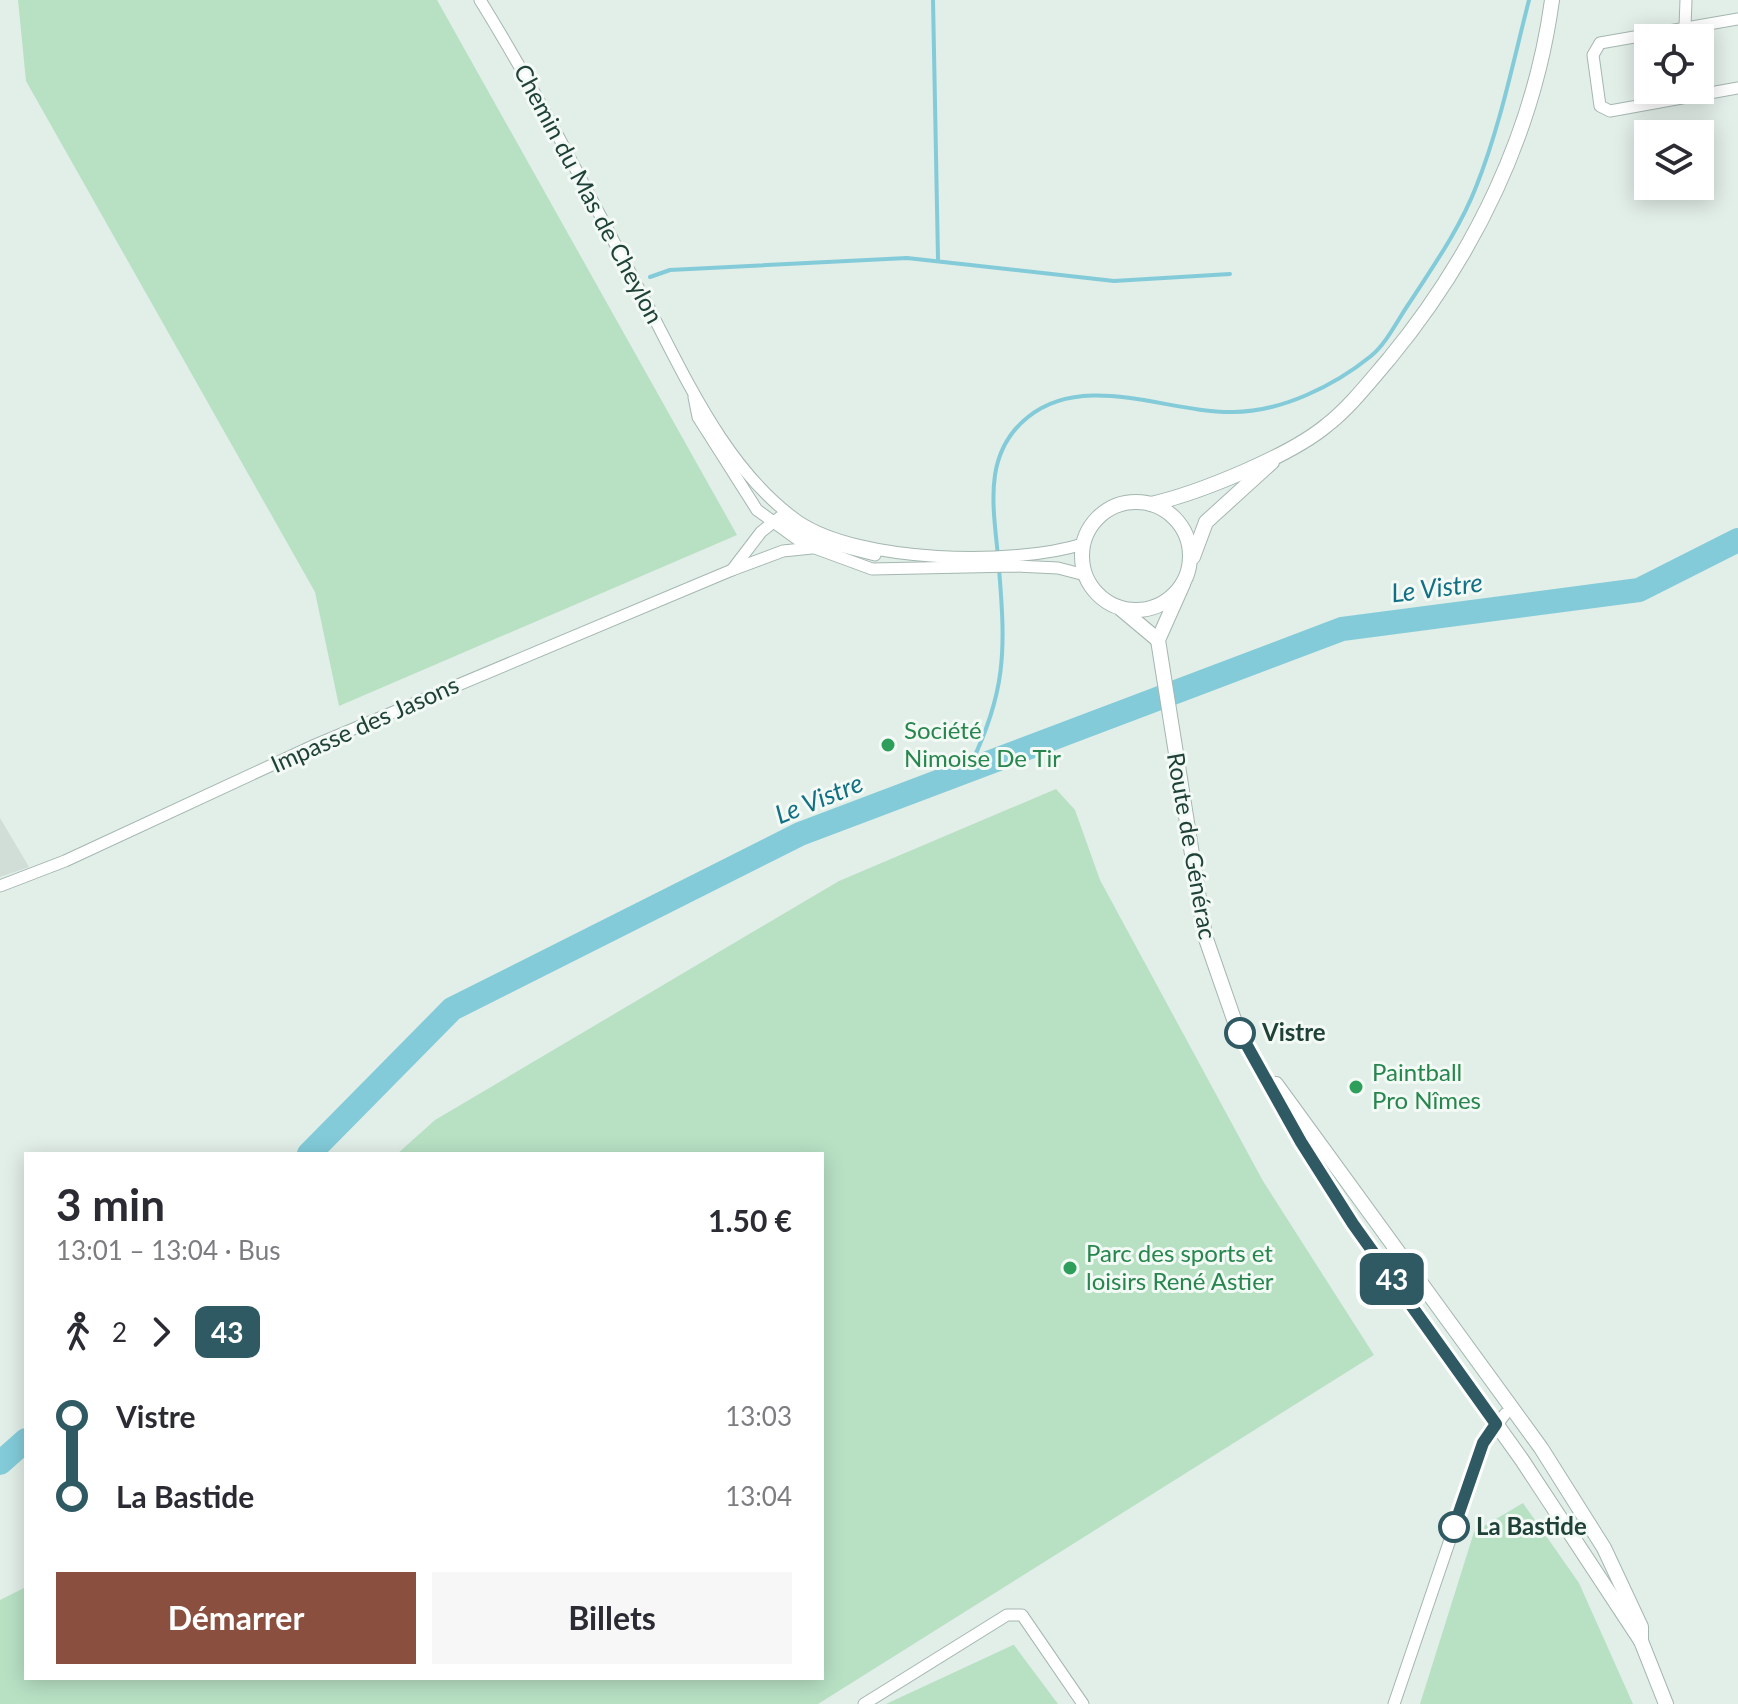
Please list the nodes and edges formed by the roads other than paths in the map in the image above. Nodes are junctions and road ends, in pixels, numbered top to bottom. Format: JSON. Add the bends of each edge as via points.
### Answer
{"nodes":[{"id":1,"x":480,"y":0,"type":"edge"},
{"id":2,"x":1552,"y":0,"type":"edge"},
{"id":3,"x":1686,"y":0,"type":"edge"},
{"id":4,"x":1738,"y":19,"type":"edge"},
{"id":5,"x":1685,"y":24,"type":"edge"},
{"id":6,"x":1705,"y":24,"type":"edge"},
{"id":7,"x":1634,"y":37,"type":"edge"},
{"id":8,"x":1738,"y":88,"type":"edge"},
{"id":9,"x":1714,"y":92,"type":"edge"},
{"id":10,"x":1649,"y":104,"type":"edge"},
{"id":11,"x":693,"y":390,"type":"junction"},
{"id":12,"x":1282,"y":454,"type":"junction"},
{"id":13,"x":1151,"y":504,"type":"junction"},
{"id":14,"x":772,"y":523,"type":"junction"},
{"id":15,"x":1083,"y":544,"type":"junction"},
{"id":16,"x":812,"y":548,"type":"junction"},
{"id":17,"x":890,"y":551,"type":"junction"},
{"id":18,"x":1014,"y":561,"type":"junction"},
{"id":19,"x":983,"y":562,"type":"junction"},
{"id":20,"x":1191,"y":563,"type":"junction"},
{"id":21,"x":732,"y":570,"type":"junction"},
{"id":22,"x":1085,"y":575,"type":"junction"},
{"id":23,"x":1183,"y":584,"type":"junction"},
{"id":24,"x":1121,"y":609,"type":"junction"},
{"id":25,"x":1158,"y":640,"type":"junction"},
{"id":26,"x":0,"y":886,"type":"edge"},
{"id":27,"x":1247,"y":1045,"type":"junction"},
{"id":28,"x":1500,"y":1419,"type":"junction"},
{"id":29,"x":1641,"y":1641,"type":"junction"},
{"id":30,"x":864,"y":1704,"type":"edge"},
{"id":31,"x":1083,"y":1704,"type":"edge"},
{"id":32,"x":1394,"y":1704,"type":"edge"},
{"id":33,"x":1666,"y":1704,"type":"edge"}],
"edges":[{"from":1,"to":11,"type":"street","name":"Chemin du Mas de Cheylon"},
{"from":2,"to":12,"type":"street","via":[[1525,116],[1485,218],[1429,311],[1367,385],[1327,426]]},
{"from":3,"to":5,"type":"street"},
{"from":4,"to":6,"type":"street"},
{"from":7,"to":10,"type":"street","via":[[1600,43],[1593,55],[1600,106],[1610,111]]},
{"from":8,"to":9,"type":"street"},
{"from":11,"to":14,"type":"street","name":"Chemin du Mas de Cheylon","via":[[698,417],[722,460]]},
{"from":11,"to":17,"type":"street","name":"Chemin du Mas de Cheylon","via":[[750,478],[775,503],[824,533]]},
{"from":12,"to":13,"type":"street"},
{"from":12,"to":20,"type":"street","via":[[1206,522]]},
{"from":13,"to":15,"type":"street","via":[[1116,505],[1089,528]]},
{"from":13,"to":20,"type":"street","via":[[1165,510],[1186,533]]},
{"from":14,"to":16,"type":"street","name":"Chemin du Mas de Cheylon"},
{"from":14,"to":17,"type":"street","via":[[780,517],[816,540],[858,553]]},
{"from":14,"to":21,"type":"street","name":"Impasse des Jasons"},
{"from":15,"to":18,"type":"street","name":"Chemin du Mas de Cheylon"},
{"from":15,"to":22,"type":"street"},
{"from":16,"to":19,"type":"street","name":"Chemin du Mas de Cheylon","via":[[872,569]]},
{"from":16,"to":21,"type":"street","name":"Impasse des Jasons","via":[[783,551]]},
{"from":17,"to":19,"type":"street","name":"Chemin du Mas de Cheylon"},
{"from":18,"to":19,"type":"street","name":"Chemin du Mas de Cheylon"},
{"from":18,"to":22,"type":"street","name":"Chemin du Mas de Cheylon"},
{"from":20,"to":23,"type":"street"},
{"from":21,"to":26,"type":"street","name":"Impasse des Jasons","via":[[315,745]]},
{"from":22,"to":24,"type":"street","via":[[1099,595]]},
{"from":23,"to":24,"type":"street","via":[[1156,607]]},
{"from":23,"to":25,"type":"street"},
{"from":24,"to":25,"type":"street"},
{"from":25,"to":27,"type":"street","name":"Route de Générac","via":[[1205,936],[1220,987]]},
{"from":27,"to":28,"type":"street","name":"Route de Générac","via":[[1353,1224]]},
{"from":27,"to":29,"type":"street","name":"Route de Générac","via":[[1541,1448],[1604,1548],[1641,1627]]},
{"from":28,"to":29,"type":"street","name":"Route de Générac"},
{"from":28,"to":32,"type":"street","via":[[1483,1443]]},
{"from":29,"to":33,"type":"street","name":"Route de Générac"},
{"from":30,"to":31,"type":"street","via":[[1007,1615],[1022,1615]]}]}
